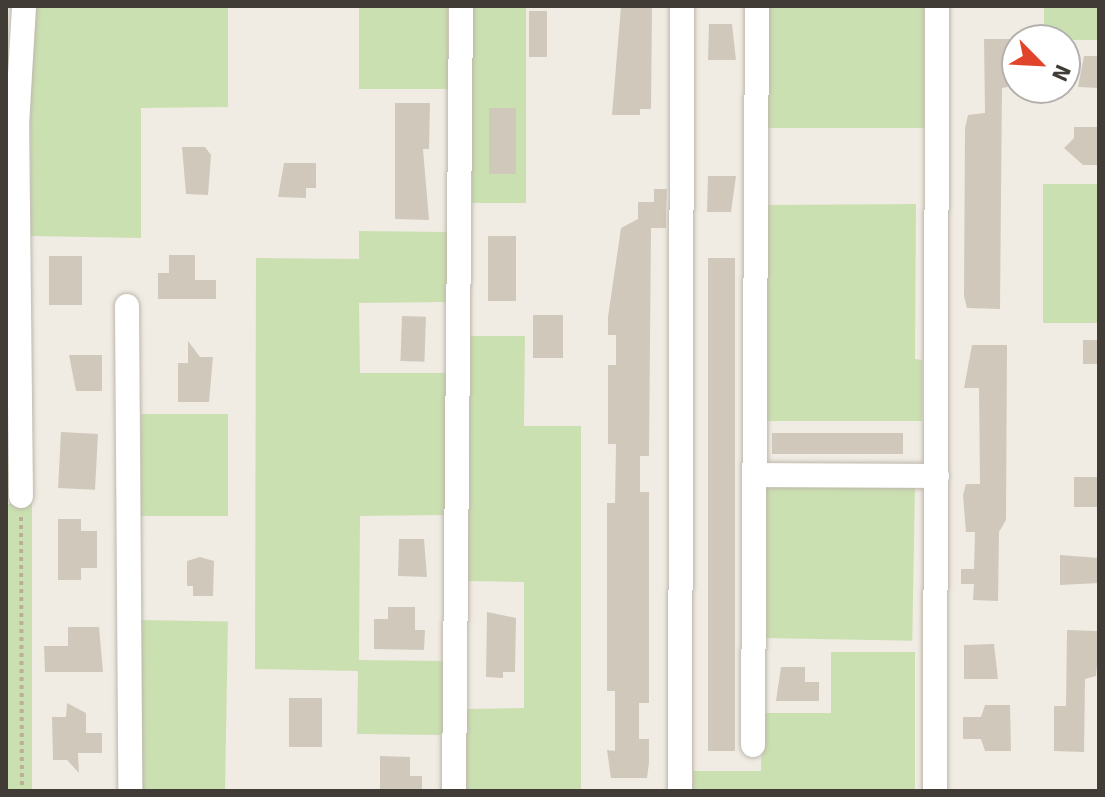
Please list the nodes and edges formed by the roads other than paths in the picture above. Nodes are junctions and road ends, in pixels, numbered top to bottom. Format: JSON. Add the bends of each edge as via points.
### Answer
{"nodes":[{"id":1,"x":24,"y":6,"type":"edge"},
{"id":2,"x":461,"y":6,"type":"edge"},
{"id":3,"x":682,"y":6,"type":"edge"},
{"id":4,"x":757,"y":6,"type":"edge"},
{"id":5,"x":937,"y":6,"type":"edge"},
{"id":6,"x":127,"y":306,"type":"dead end"},
{"id":7,"x":755,"y":475,"type":"junction"},
{"id":8,"x":937,"y":476,"type":"junction"},
{"id":9,"x":21,"y":496,"type":"road end"},
{"id":10,"x":753,"y":745,"type":"dead end"},
{"id":11,"x":130,"y":791,"type":"edge"},
{"id":12,"x":454,"y":791,"type":"edge"},
{"id":13,"x":680,"y":791,"type":"edge"},
{"id":14,"x":935,"y":791,"type":"edge"}],
"edges":[{"from":1,"to":9,"type":"street","via":[[17,125]]},
{"from":2,"to":12,"type":"street"},
{"from":3,"to":13,"type":"street"},
{"from":4,"to":7,"type":"street"},
{"from":5,"to":8,"type":"street"},
{"from":6,"to":11,"type":"street"},
{"from":7,"to":8,"type":"street"},
{"from":7,"to":10,"type":"street"},
{"from":8,"to":14,"type":"street"}]}
